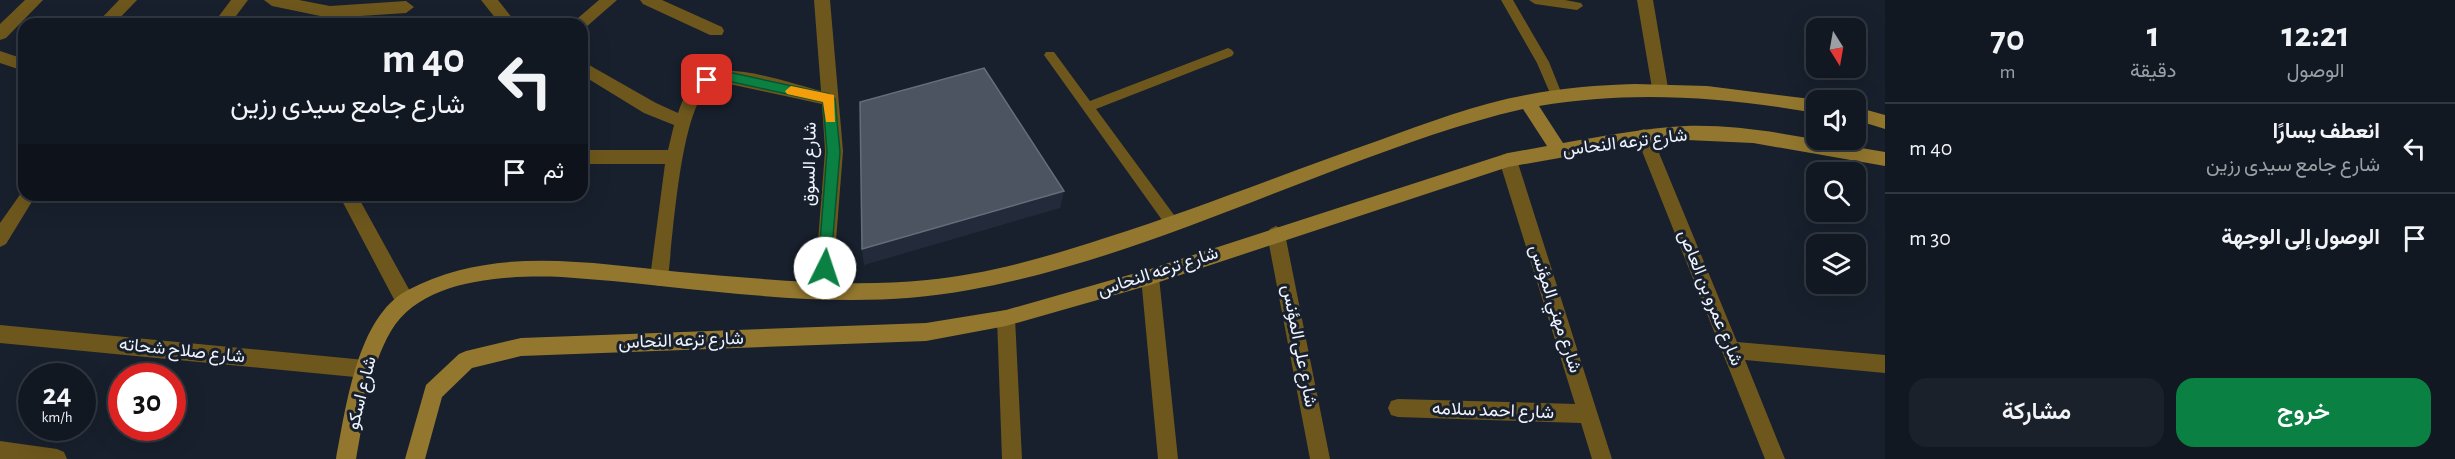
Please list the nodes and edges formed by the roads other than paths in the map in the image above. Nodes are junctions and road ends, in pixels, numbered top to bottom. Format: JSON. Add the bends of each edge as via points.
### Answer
{"nodes":[{"id":1,"x":35,"y":0,"type":"edge"},
{"id":2,"x":129,"y":0,"type":"edge"},
{"id":3,"x":240,"y":0,"type":"edge"},
{"id":4,"x":272,"y":0,"type":"edge"},
{"id":5,"x":489,"y":0,"type":"edge"},
{"id":6,"x":609,"y":0,"type":"edge"},
{"id":7,"x":648,"y":0,"type":"edge"},
{"id":8,"x":822,"y":0,"type":"edge"},
{"id":9,"x":1507,"y":0,"type":"edge"},
{"id":10,"x":1535,"y":0,"type":"edge"},
{"id":11,"x":1645,"y":0,"type":"edge"},
{"id":12,"x":407,"y":4,"type":"edge"},
{"id":13,"x":1577,"y":6,"type":"dead end"},
{"id":14,"x":110,"y":18,"type":"edge"},
{"id":15,"x":226,"y":18,"type":"edge"},
{"id":16,"x":503,"y":18,"type":"edge"},
{"id":17,"x":586,"y":18,"type":"edge"},
{"id":18,"x":716,"y":31,"type":"dead end"},
{"id":19,"x":0,"y":34,"type":"edge"},
{"id":20,"x":1228,"y":52,"type":"dead end"},
{"id":21,"x":1050,"y":55,"type":"dead end"},
{"id":22,"x":0,"y":57,"type":"edge"},
{"id":23,"x":18,"y":63,"type":"edge"},
{"id":24,"x":588,"y":71,"type":"edge"},
{"id":25,"x":1660,"y":88,"type":"junction"},
{"id":26,"x":1557,"y":97,"type":"junction"},
{"id":27,"x":829,"y":99,"type":"junction"},
{"id":28,"x":1527,"y":101,"type":"junction"},
{"id":29,"x":1806,"y":104,"type":"edge"},
{"id":30,"x":1088,"y":107,"type":"junction"},
{"id":31,"x":1866,"y":117,"type":"edge"},
{"id":32,"x":684,"y":122,"type":"junction"},
{"id":33,"x":1885,"y":122,"type":"edge"},
{"id":34,"x":1644,"y":136,"type":"junction"},
{"id":35,"x":1559,"y":151,"type":"junction"},
{"id":36,"x":588,"y":157,"type":"edge"},
{"id":37,"x":676,"y":158,"type":"junction"},
{"id":38,"x":1508,"y":160,"type":"junction"},
{"id":39,"x":1884,"y":160,"type":"edge"},
{"id":40,"x":23,"y":201,"type":"edge"},
{"id":41,"x":355,"y":201,"type":"edge"},
{"id":42,"x":1172,"y":223,"type":"junction"},
{"id":43,"x":1276,"y":234,"type":"junction"},
{"id":44,"x":0,"y":239,"type":"edge"},
{"id":45,"x":1150,"y":276,"type":"junction"},
{"id":46,"x":659,"y":278,"type":"junction"},
{"id":47,"x":823,"y":292,"type":"junction"},
{"id":48,"x":404,"y":299,"type":"junction"},
{"id":49,"x":1006,"y":318,"type":"junction"},
{"id":50,"x":0,"y":334,"type":"edge"},
{"id":51,"x":1731,"y":350,"type":"junction"},
{"id":52,"x":1885,"y":364,"type":"edge"},
{"id":53,"x":365,"y":369,"type":"junction"},
{"id":54,"x":1398,"y":408,"type":"dead end"},
{"id":55,"x":1588,"y":414,"type":"junction"},
{"id":56,"x":0,"y":452,"type":"edge"},
{"id":57,"x":57,"y":459,"type":"edge"},
{"id":58,"x":346,"y":459,"type":"edge"},
{"id":59,"x":415,"y":459,"type":"edge"},
{"id":60,"x":1012,"y":459,"type":"edge"},
{"id":61,"x":1168,"y":459,"type":"edge"},
{"id":62,"x":1320,"y":459,"type":"edge"},
{"id":63,"x":1602,"y":459,"type":"edge"},
{"id":64,"x":1775,"y":459,"type":"edge"}],
"edges":[{"from":1,"to":19,"type":"street"},
{"from":2,"to":14,"type":"street"},
{"from":3,"to":15,"type":"street"},
{"from":4,"to":12,"type":"street","via":[[330,12]]},
{"from":5,"to":16,"type":"street"},
{"from":6,"to":17,"type":"street"},
{"from":7,"to":18,"type":"street"},
{"from":8,"to":27,"type":"street","name":"شارع السوق"},
{"from":9,"to":26,"type":"lane","via":[[1543,62]]},
{"from":10,"to":13,"type":"lane"},
{"from":11,"to":25,"type":"street"},
{"from":20,"to":30,"type":"lane"},
{"from":21,"to":30,"type":"lane"},
{"from":22,"to":23,"type":"street"},
{"from":24,"to":32,"type":"street","via":[[650,108]]},
{"from":25,"to":26,"type":"main road"},
{"from":25,"to":29,"type":"main road"},
{"from":26,"to":28,"type":"main road"},
{"from":27,"to":32,"type":"street","via":[[717,77],[699,87]]},
{"from":27,"to":47,"type":"street","name":"شارع السوق","via":[[834,152]]},
{"from":28,"to":35,"type":"main road"},
{"from":28,"to":42,"type":"main road","via":[[1453,120]]},
{"from":30,"to":42,"type":"lane"},
{"from":31,"to":33,"type":"main road"},
{"from":32,"to":37,"type":"street"},
{"from":34,"to":35,"type":"main road","name":"شارع ترعه النحاس"},
{"from":34,"to":39,"type":"main road","name":"شارع ترعه النحاس","via":[[1753,136]]},
{"from":34,"to":51,"type":"street","name":"شارع عمرو بن العاص"},
{"from":35,"to":38,"type":"main road","name":"شارع ترعه النحاس"},
{"from":36,"to":37,"type":"street"},
{"from":37,"to":46,"type":"street"},
{"from":38,"to":43,"type":"main road","name":"شارع ترعه النحاس"},
{"from":38,"to":55,"type":"street","name":"شارع مهني المؤنس"},
{"from":40,"to":44,"type":"street"},
{"from":41,"to":48,"type":"street"},
{"from":42,"to":47,"type":"main road","via":[[999,278],[926,288]]},
{"from":43,"to":45,"type":"main road","name":"شارع ترعه النحاس"},
{"from":43,"to":62,"type":"street","name":"شارع على المؤنس"},
{"from":45,"to":49,"type":"main road","name":"شارع ترعه النحاس"},
{"from":45,"to":61,"type":"street"},
{"from":46,"to":47,"type":"main road"},
{"from":46,"to":48,"type":"main road","via":[[572,270],[502,269],[450,281]]},
{"from":48,"to":53,"type":"main road","name":"شارع اسكو","via":[[380,331]]},
{"from":49,"to":59,"type":"main road","name":"شارع ترعه النحاس","via":[[926,332],[521,346],[466,360],[433,392]]},
{"from":49,"to":60,"type":"street"},
{"from":50,"to":53,"type":"street","name":"شارع صلاح شحاته"},
{"from":51,"to":52,"type":"street"},
{"from":51,"to":64,"type":"street","name":"شارع عمرو بن العاص"},
{"from":53,"to":58,"type":"main road","name":"شارع اسكو"},
{"from":54,"to":55,"type":"street","name":"شارع احمد سلامه"},
{"from":55,"to":63,"type":"street","name":"شارع مهني المؤنس"},
{"from":56,"to":57,"type":"street"}]}
